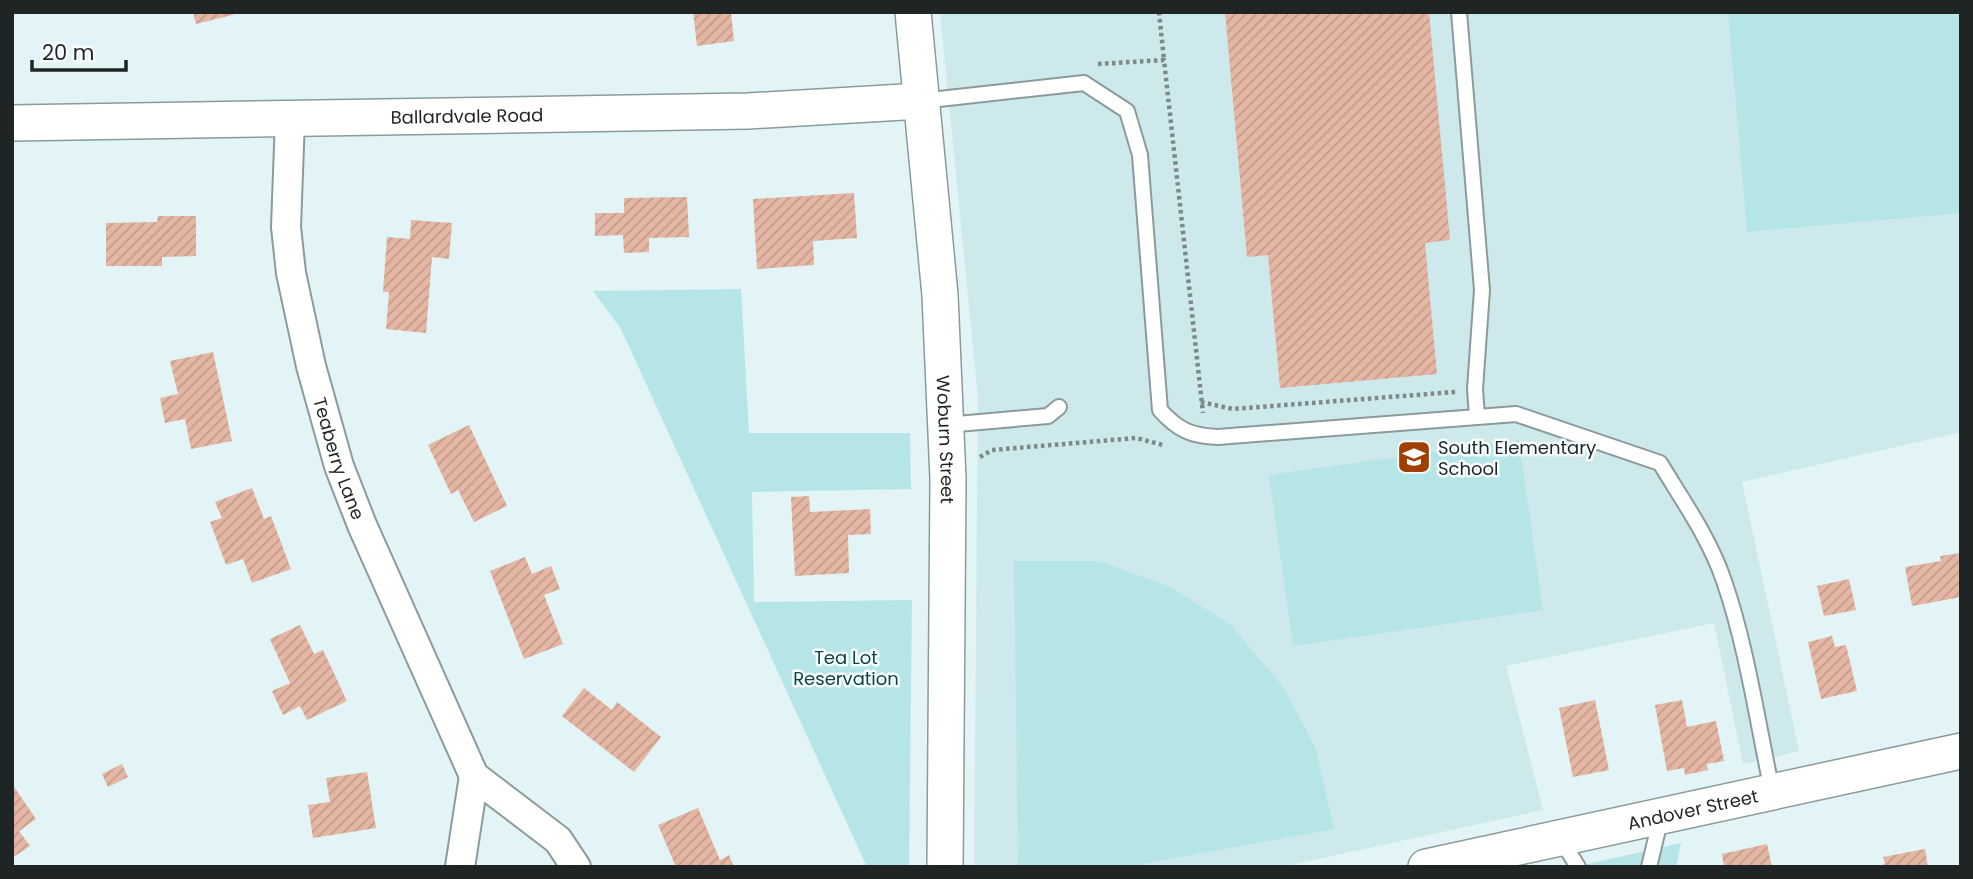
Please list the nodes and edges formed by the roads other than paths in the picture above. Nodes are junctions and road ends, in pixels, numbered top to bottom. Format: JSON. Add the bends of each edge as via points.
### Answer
{"nodes":[{"id":1,"x":913,"y":12,"type":"edge"},
{"id":2,"x":1459,"y":12,"type":"edge"},
{"id":3,"x":921,"y":101,"type":"junction"},
{"id":4,"x":290,"y":119,"type":"junction"},
{"id":5,"x":12,"y":123,"type":"edge"},
{"id":6,"x":1059,"y":408,"type":"dead end"},
{"id":7,"x":1477,"y":417,"type":"junction"},
{"id":8,"x":946,"y":425,"type":"junction"},
{"id":9,"x":1961,"y":751,"type":"edge"},
{"id":10,"x":474,"y":776,"type":"junction"},
{"id":11,"x":1772,"y":792,"type":"junction"},
{"id":12,"x":1661,"y":816,"type":"junction"},
{"id":13,"x":1569,"y":852,"type":"edge"},
{"id":14,"x":460,"y":867,"type":"edge"},
{"id":15,"x":576,"y":867,"type":"edge"},
{"id":16,"x":945,"y":867,"type":"edge"},
{"id":17,"x":1426,"y":867,"type":"edge"},
{"id":18,"x":1649,"y":867,"type":"edge"}],
"edges":[{"from":1,"to":3,"type":"street","name":"Woburn Street"},
{"from":2,"to":7,"type":"lane","via":[[1482,290]]},
{"from":3,"to":4,"type":"street","name":"Ballardvale Road","via":[[748,111]]},
{"from":3,"to":7,"type":"lane","via":[[1084,83],[1127,111],[1140,155],[1160,410],[1176,427],[1191,435],[1218,438]]},
{"from":3,"to":8,"type":"street","name":"Woburn Street","via":[[940,295]]},
{"from":4,"to":5,"type":"street","name":"Ballardvale Road"},
{"from":4,"to":10,"type":"street","name":"Teaberry Lane","via":[[288,249],[321,406],[362,525]]},
{"from":6,"to":8,"type":"lane","via":[[1048,415]]},
{"from":7,"to":11,"type":"lane","via":[[1516,414],[1660,463],[1701,531],[1724,581]]},
{"from":8,"to":16,"type":"street","name":"Woburn Street"},
{"from":9,"to":11,"type":"street","name":"Andover Street"},
{"from":10,"to":14,"type":"street"},
{"from":10,"to":15,"type":"street","name":"Teaberry Lane","via":[[558,840]]},
{"from":11,"to":12,"type":"street","name":"Andover Street"},
{"from":12,"to":13,"type":"street","name":"Andover Street"},
{"from":12,"to":18,"type":"lane"},
{"from":13,"to":17,"type":"street","name":"Andover Street"}]}
